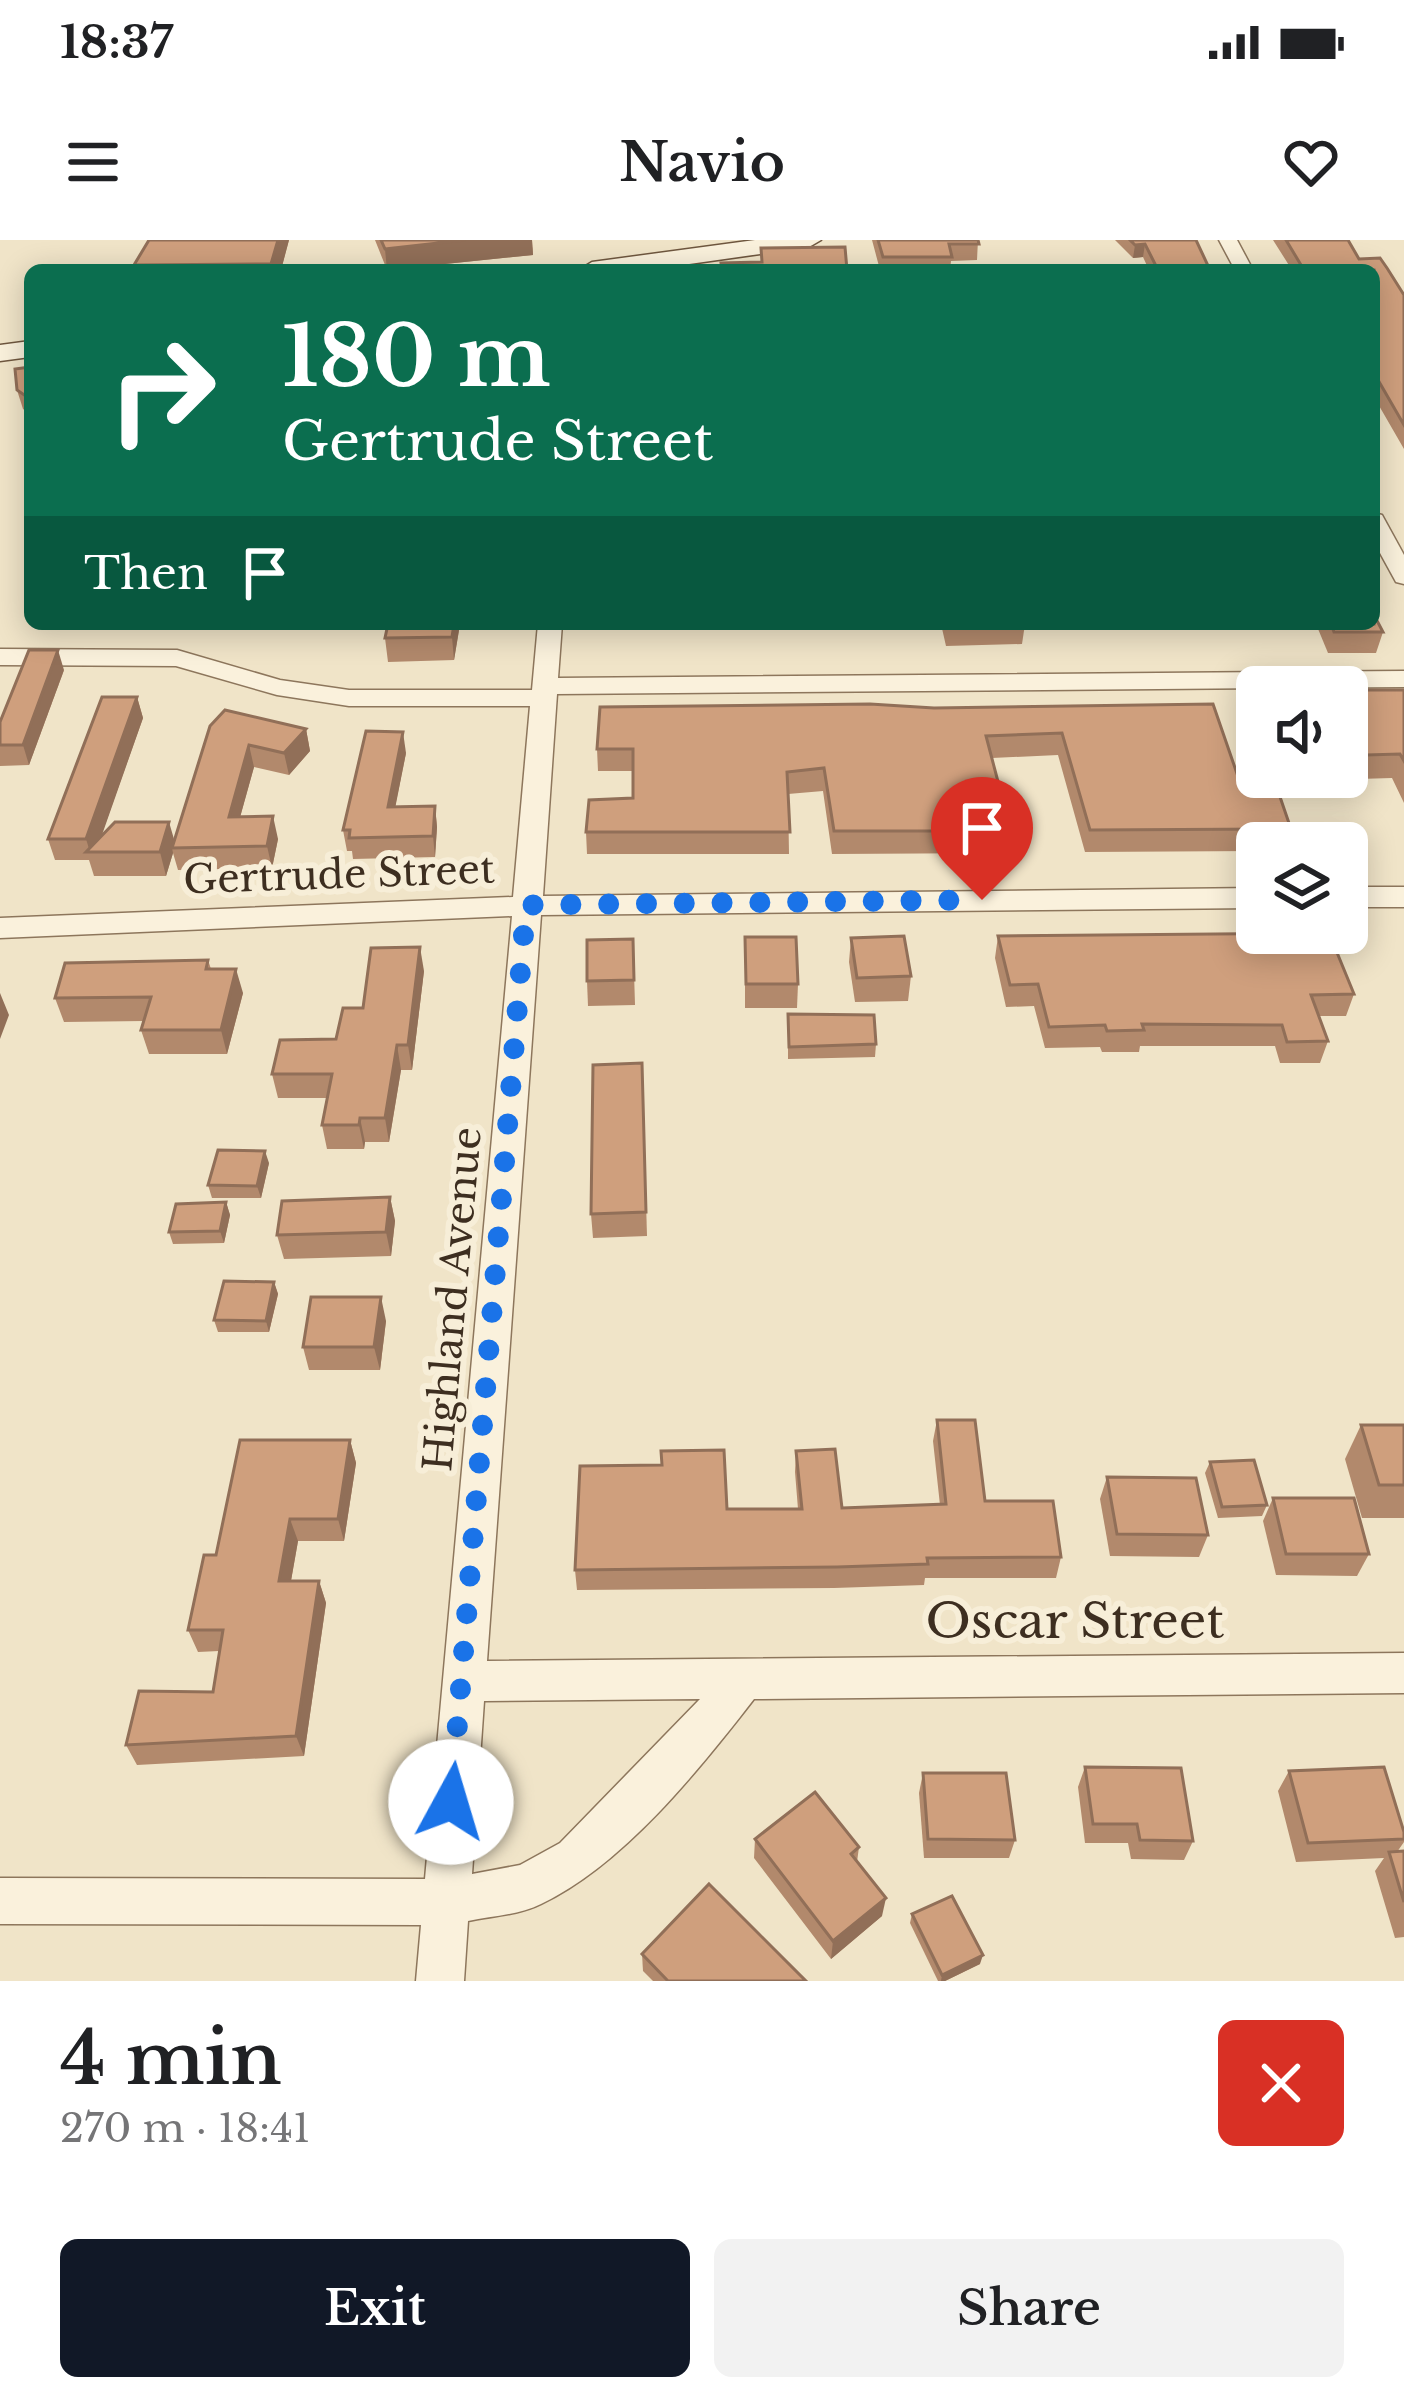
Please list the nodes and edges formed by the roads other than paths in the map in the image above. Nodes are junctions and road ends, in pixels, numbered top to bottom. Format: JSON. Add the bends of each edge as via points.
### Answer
{"nodes":[{"id":1,"x":808,"y":240,"type":"edge"},
{"id":2,"x":728,"y":246,"type":"edge"},
{"id":3,"x":626,"y":264,"type":"edge"},
{"id":4,"x":1380,"y":538,"type":"edge"},
{"id":5,"x":1404,"y":578,"type":"edge"},
{"id":6,"x":549,"y":630,"type":"edge"},
{"id":7,"x":0,"y":657,"type":"edge"},
{"id":8,"x":1404,"y":679,"type":"edge"},
{"id":9,"x":544,"y":692,"type":"junction"},
{"id":10,"x":1368,"y":897,"type":"edge"},
{"id":11,"x":1404,"y":897,"type":"edge"},
{"id":12,"x":1236,"y":898,"type":"edge"},
{"id":13,"x":526,"y":905,"type":"junction"},
{"id":14,"x":0,"y":928,"type":"edge"},
{"id":15,"x":1404,"y":1672,"type":"edge"},
{"id":16,"x":746,"y":1676,"type":"junction"},
{"id":17,"x":463,"y":1681,"type":"junction"},
{"id":18,"x":0,"y":1901,"type":"edge"},
{"id":19,"x":444,"y":1902,"type":"junction"},
{"id":20,"x":440,"y":1981,"type":"edge"}],
"edges":[{"from":1,"to":2,"type":"main road"},
{"from":2,"to":3,"type":"main road"},
{"from":4,"to":5,"type":"street"},
{"from":6,"to":9,"type":"street","name":"Highland Avenue"},
{"from":7,"to":9,"type":"street","via":[[177,658],[349,698]]},
{"from":8,"to":9,"type":"street"},
{"from":9,"to":13,"type":"street","name":"Highland Avenue"},
{"from":10,"to":11,"type":"street"},
{"from":12,"to":13,"type":"street","name":"Gertrude Street"},
{"from":13,"to":14,"type":"street","name":"Gertrude Street"},
{"from":13,"to":17,"type":"street","name":"Highland Avenue"},
{"from":15,"to":16,"type":"street","name":"Oscar Street"},
{"from":16,"to":17,"type":"street","name":"Oscar Street"},
{"from":16,"to":19,"type":"street","via":[[695,1740],[575,1859],[526,1887]]},
{"from":17,"to":19,"type":"street","name":"Highland Avenue"},
{"from":18,"to":19,"type":"street"},
{"from":19,"to":20,"type":"street","name":"Highland Avenue"}]}
